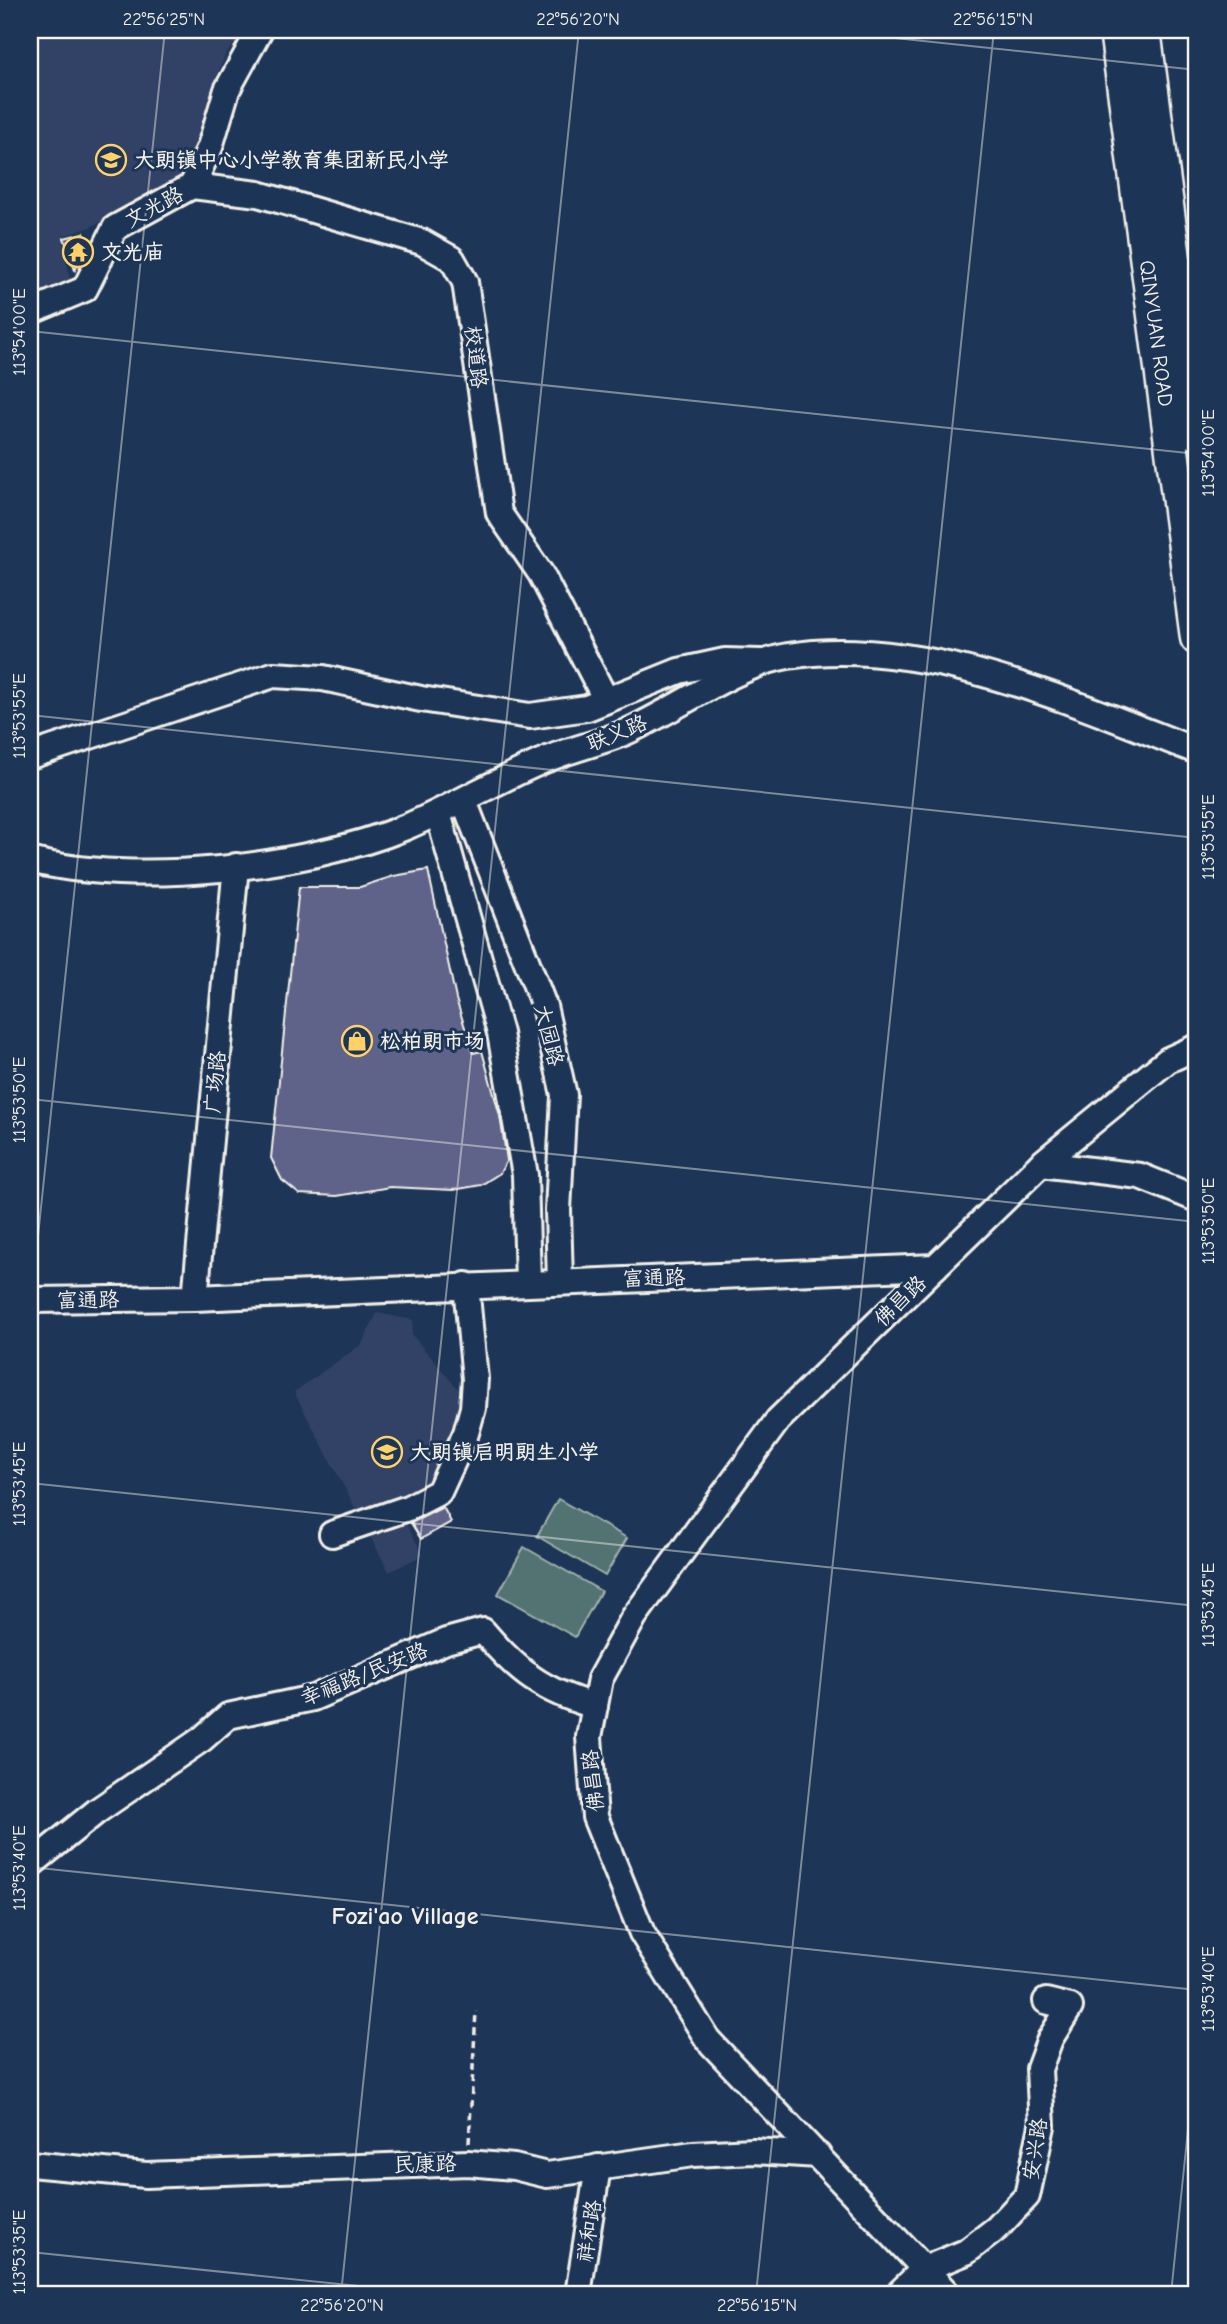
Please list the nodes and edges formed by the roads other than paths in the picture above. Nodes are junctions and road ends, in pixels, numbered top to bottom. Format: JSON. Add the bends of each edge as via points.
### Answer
{"nodes":[{"id":1,"x":260,"y":30,"type":"edge"},
{"id":2,"x":1116,"y":30,"type":"edge"},
{"id":3,"x":1144,"y":30,"type":"edge"},
{"id":4,"x":192,"y":186,"type":"junction"},
{"id":5,"x":30,"y":312,"type":"edge"},
{"id":6,"x":1197,"y":433,"type":"edge"},
{"id":7,"x":1197,"y":638,"type":"edge"},
{"id":8,"x":761,"y":662,"type":"junction"},
{"id":9,"x":606,"y":700,"type":"junction"},
{"id":10,"x":1197,"y":751,"type":"edge"},
{"id":11,"x":30,"y":756,"type":"edge"},
{"id":12,"x":464,"y":801,"type":"junction"},
{"id":13,"x":438,"y":813,"type":"junction"},
{"id":14,"x":30,"y":860,"type":"edge"},
{"id":15,"x":236,"y":866,"type":"junction"},
{"id":16,"x":1197,"y":1047,"type":"edge"},
{"id":17,"x":1041,"y":1164,"type":"junction"},
{"id":18,"x":1197,"y":1199,"type":"edge"},
{"id":19,"x":935,"y":1267,"type":"junction"},
{"id":20,"x":560,"y":1282,"type":"junction"},
{"id":21,"x":528,"y":1283,"type":"junction"},
{"id":22,"x":466,"y":1285,"type":"junction"},
{"id":23,"x":195,"y":1298,"type":"junction"},
{"id":24,"x":30,"y":1300,"type":"edge"},
{"id":25,"x":332,"y":1534,"type":"dead end"},
{"id":26,"x":595,"y":1706,"type":"junction"},
{"id":27,"x":30,"y":1865,"type":"edge"},
{"id":28,"x":1046,"y":2001,"type":"dead end"},
{"id":29,"x":818,"y":2155,"type":"junction"},
{"id":30,"x":30,"y":2164,"type":"edge"},
{"id":31,"x":598,"y":2167,"type":"junction"},
{"id":32,"x":924,"y":2269,"type":"junction"},
{"id":33,"x":578,"y":2294,"type":"edge"},
{"id":34,"x":898,"y":2294,"type":"edge"},
{"id":35,"x":948,"y":2294,"type":"edge"}],
"edges":[{"from":1,"to":4,"type":"street","name":"文光路","via":[[227,90],[210,147]]},
{"from":2,"to":7,"type":"main road","name":"QINYUAN ROAD"},
{"from":3,"to":6,"type":"main road","name":"QINYUAN ROAD"},
{"from":4,"to":5,"type":"street","name":"文光路","via":[[115,228],[85,289]]},
{"from":4,"to":9,"type":"street","name":"校道路","via":[[258,194],[341,216],[422,242],[452,259],[465,282],[499,513],[541,574]]},
{"from":8,"to":9,"type":"street","via":[[725,661],[680,671]]},
{"from":8,"to":10,"type":"street","name":"联义路","via":[[823,653],[888,654],[1001,678]]},
{"from":8,"to":12,"type":"street","name":"联义路","via":[[624,733],[544,760]]},
{"from":9,"to":11,"type":"street","via":[[587,708],[530,716],[323,678],[273,674]]},
{"from":12,"to":13,"type":"street","name":"联义路"},
{"from":12,"to":20,"type":"street","name":"大园路","via":[[544,1006],[564,1095],[558,1210]]},
{"from":13,"to":15,"type":"street","name":"联义路","via":[[307,858]]},
{"from":13,"to":21,"type":"street","via":[[500,1033],[525,1175]]},
{"from":14,"to":15,"type":"street","name":"联义路","via":[[102,872]]},
{"from":15,"to":23,"type":"street","name":"广场路"},
{"from":16,"to":17,"type":"street","via":[[1168,1060]]},
{"from":17,"to":18,"type":"street","via":[[1140,1176]]},
{"from":17,"to":19,"type":"street"},
{"from":19,"to":20,"type":"street","name":"富通路"},
{"from":19,"to":26,"type":"street","name":"佛昌路","via":[[778,1420],[634,1618],[600,1679]]},
{"from":20,"to":21,"type":"street","name":"富通路"},
{"from":21,"to":22,"type":"street","name":"富通路"},
{"from":22,"to":23,"type":"street","name":"富通路"},
{"from":22,"to":25,"type":"street","via":[[475,1379],[473,1408],[439,1492],[408,1508]]},
{"from":23,"to":24,"type":"street","name":"富通路"},
{"from":26,"to":27,"type":"street","name":"幸福路/民安路","via":[[560,1696],[512,1665],[483,1631],[446,1641],[313,1698],[228,1716]]},
{"from":26,"to":29,"type":"street","name":"佛昌路","via":[[589,1737],[595,1817],[642,1933],[708,2040]]},
{"from":28,"to":32,"type":"street","name":"安兴路","via":[[1070,2007],[1050,2039],[1039,2069],[1042,2126],[1027,2196],[966,2252]]},
{"from":29,"to":31,"type":"street","name":"民康路","via":[[693,2154]]},
{"from":29,"to":32,"type":"street","name":"佛昌路"},
{"from":30,"to":31,"type":"street","name":"民康路","via":[[146,2175],[468,2163],[514,2166],[547,2175]]},
{"from":31,"to":33,"type":"street","name":"祥和路"},
{"from":32,"to":34,"type":"street"},
{"from":32,"to":35,"type":"street","name":"佛昌路"}]}
